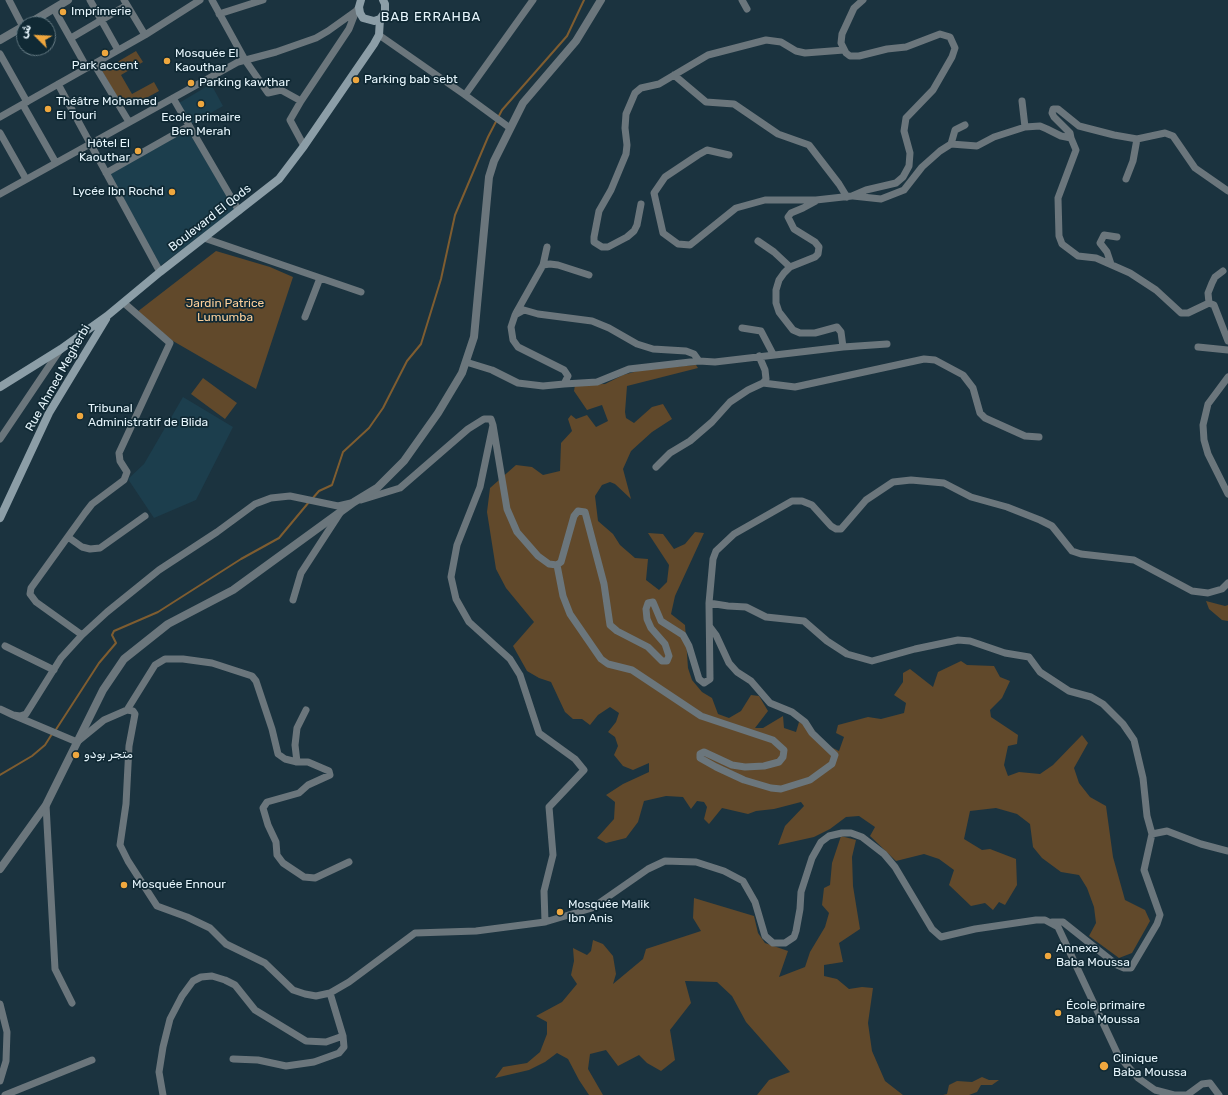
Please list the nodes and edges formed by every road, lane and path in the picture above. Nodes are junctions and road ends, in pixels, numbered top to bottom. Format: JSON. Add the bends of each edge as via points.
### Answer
{"nodes":[{"id":1,"x":9,"y":0,"type":"edge"},
{"id":2,"x":68,"y":0,"type":"edge"},
{"id":3,"x":90,"y":0,"type":"edge"},
{"id":4,"x":200,"y":0,"type":"edge"},
{"id":5,"x":212,"y":0,"type":"edge"},
{"id":6,"x":263,"y":0,"type":"edge"},
{"id":7,"x":383,"y":0,"type":"edge"},
{"id":8,"x":533,"y":0,"type":"edge"},
{"id":9,"x":601,"y":0,"type":"edge"},
{"id":10,"x":742,"y":0,"type":"edge"},
{"id":11,"x":863,"y":0,"type":"edge"},
{"id":12,"x":126,"y":2,"type":"edge"},
{"id":13,"x":359,"y":6,"type":"edge"},
{"id":14,"x":54,"y":9,"type":"junction"},
{"id":15,"x":747,"y":9,"type":"dead end"},
{"id":16,"x":219,"y":14,"type":"junction"},
{"id":17,"x":19,"y":16,"type":"edge"},
{"id":18,"x":42,"y":16,"type":"edge"},
{"id":19,"x":380,"y":19,"type":"junction"},
{"id":20,"x":101,"y":20,"type":"junction"},
{"id":21,"x":16,"y":31,"type":"edge"},
{"id":22,"x":145,"y":35,"type":"junction"},
{"id":23,"x":379,"y":35,"type":"junction"},
{"id":24,"x":71,"y":38,"type":"junction"},
{"id":25,"x":0,"y":40,"type":"edge"},
{"id":26,"x":118,"y":50,"type":"junction"},
{"id":27,"x":844,"y":50,"type":"junction"},
{"id":28,"x":0,"y":54,"type":"edge"},
{"id":29,"x":245,"y":60,"type":"junction"},
{"id":30,"x":94,"y":64,"type":"junction"},
{"id":31,"x":87,"y":68,"type":"junction"},
{"id":32,"x":674,"y":75,"type":"junction"},
{"id":33,"x":58,"y":84,"type":"junction"},
{"id":34,"x":465,"y":96,"type":"junction"},
{"id":35,"x":173,"y":98,"type":"junction"},
{"id":36,"x":301,"y":101,"type":"junction"},
{"id":37,"x":1022,"y":101,"type":"dead end"},
{"id":38,"x":25,"y":104,"type":"junction"},
{"id":39,"x":0,"y":117,"type":"edge"},
{"id":40,"x":129,"y":122,"type":"junction"},
{"id":41,"x":965,"y":125,"type":"dead end"},
{"id":42,"x":189,"y":126,"type":"junction"},
{"id":43,"x":1025,"y":127,"type":"junction"},
{"id":44,"x":510,"y":128,"type":"junction"},
{"id":45,"x":0,"y":133,"type":"edge"},
{"id":46,"x":1071,"y":138,"type":"junction"},
{"id":47,"x":1137,"y":139,"type":"junction"},
{"id":48,"x":90,"y":144,"type":"junction"},
{"id":49,"x":951,"y":144,"type":"junction"},
{"id":50,"x":304,"y":146,"type":"junction"},
{"id":51,"x":729,"y":154,"type":"dead end"},
{"id":52,"x":56,"y":164,"type":"junction"},
{"id":53,"x":106,"y":173,"type":"junction"},
{"id":54,"x":26,"y":179,"type":"junction"},
{"id":55,"x":1126,"y":179,"type":"dead end"},
{"id":56,"x":1228,"y":191,"type":"edge"},
{"id":57,"x":0,"y":194,"type":"edge"},
{"id":58,"x":850,"y":197,"type":"junction"},
{"id":59,"x":816,"y":200,"type":"junction"},
{"id":60,"x":641,"y":204,"type":"dead end"},
{"id":61,"x":239,"y":211,"type":"junction"},
{"id":62,"x":1117,"y":236,"type":"dead end"},
{"id":63,"x":204,"y":238,"type":"junction"},
{"id":64,"x":758,"y":241,"type":"dead end"},
{"id":65,"x":547,"y":247,"type":"dead end"},
{"id":66,"x":1111,"y":264,"type":"junction"},
{"id":67,"x":543,"y":265,"type":"junction"},
{"id":68,"x":790,"y":267,"type":"junction"},
{"id":69,"x":1223,"y":271,"type":"dead end"},
{"id":70,"x":160,"y":272,"type":"junction"},
{"id":71,"x":589,"y":275,"type":"dead end"},
{"id":72,"x":320,"y":278,"type":"junction"},
{"id":73,"x":361,"y":292,"type":"dead end"},
{"id":74,"x":124,"y":303,"type":"junction"},
{"id":75,"x":1209,"y":303,"type":"junction"},
{"id":76,"x":516,"y":313,"type":"junction"},
{"id":77,"x":107,"y":316,"type":"junction"},
{"id":78,"x":305,"y":317,"type":"dead end"},
{"id":79,"x":1225,"y":322,"type":"edge"},
{"id":80,"x":742,"y":328,"type":"dead end"},
{"id":81,"x":1228,"y":341,"type":"edge"},
{"id":82,"x":888,"y":344,"type":"dead end"},
{"id":83,"x":843,"y":347,"type":"junction"},
{"id":84,"x":1198,"y":347,"type":"dead end"},
{"id":85,"x":61,"y":348,"type":"junction"},
{"id":86,"x":1228,"y":350,"type":"edge"},
{"id":87,"x":773,"y":354,"type":"junction"},
{"id":88,"x":759,"y":356,"type":"junction"},
{"id":89,"x":699,"y":361,"type":"junction"},
{"id":90,"x":466,"y":362,"type":"junction"},
{"id":91,"x":39,"y":363,"type":"junction"},
{"id":92,"x":46,"y":372,"type":"junction"},
{"id":93,"x":1228,"y":377,"type":"edge"},
{"id":94,"x":763,"y":383,"type":"junction"},
{"id":95,"x":564,"y":384,"type":"junction"},
{"id":96,"x":0,"y":387,"type":"edge"},
{"id":97,"x":493,"y":425,"type":"junction"},
{"id":98,"x":1039,"y":437,"type":"dead end"},
{"id":99,"x":0,"y":440,"type":"edge"},
{"id":100,"x":656,"y":467,"type":"dead end"},
{"id":101,"x":1228,"y":494,"type":"edge"},
{"id":102,"x":354,"y":502,"type":"junction"},
{"id":103,"x":339,"y":509,"type":"junction"},
{"id":104,"x":145,"y":516,"type":"dead end"},
{"id":105,"x":0,"y":518,"type":"edge"},
{"id":106,"x":68,"y":536,"type":"junction"},
{"id":107,"x":557,"y":565,"type":"junction"},
{"id":108,"x":1228,"y":583,"type":"edge"},
{"id":109,"x":293,"y":600,"type":"dead end"},
{"id":110,"x":708,"y":603,"type":"junction"},
{"id":111,"x":710,"y":627,"type":"junction"},
{"id":112,"x":82,"y":635,"type":"junction"},
{"id":113,"x":5,"y":646,"type":"dead end"},
{"id":114,"x":54,"y":670,"type":"junction"},
{"id":115,"x":0,"y":709,"type":"edge"},
{"id":116,"x":127,"y":710,"type":"junction"},
{"id":117,"x":306,"y":710,"type":"dead end"},
{"id":118,"x":13,"y":715,"type":"junction"},
{"id":119,"x":77,"y":742,"type":"junction"},
{"id":120,"x":297,"y":762,"type":"junction"},
{"id":121,"x":46,"y":805,"type":"junction"},
{"id":122,"x":1152,"y":834,"type":"junction"},
{"id":123,"x":1228,"y":850,"type":"edge"},
{"id":124,"x":349,"y":862,"type":"dead end"},
{"id":125,"x":0,"y":869,"type":"edge"},
{"id":126,"x":545,"y":922,"type":"junction"},
{"id":127,"x":1050,"y":922,"type":"junction"},
{"id":128,"x":330,"y":993,"type":"junction"},
{"id":129,"x":72,"y":1003,"type":"dead end"},
{"id":130,"x":0,"y":1004,"type":"edge"},
{"id":131,"x":343,"y":1036,"type":"junction"},
{"id":132,"x":233,"y":1059,"type":"dead end"},
{"id":133,"x":92,"y":1060,"type":"dead end"},
{"id":134,"x":0,"y":1082,"type":"edge"},
{"id":135,"x":5,"y":1095,"type":"edge"},
{"id":136,"x":163,"y":1095,"type":"edge"},
{"id":137,"x":1219,"y":1095,"type":"edge"}],
"edges":[{"from":1,"to":17,"type":"street"},
{"from":2,"to":14,"type":"street"},
{"from":3,"to":20,"type":"street"},
{"from":4,"to":22,"type":"street"},
{"from":5,"to":16,"type":"street"},
{"from":6,"to":16,"type":"street"},
{"from":7,"to":19,"type":"main road","via":[[386,8]]},
{"from":8,"to":34,"type":"street"},
{"from":9,"to":44,"type":"street","via":[[576,41],[523,103]]},
{"from":10,"to":15,"type":"street"},
{"from":11,"to":27,"type":"street","via":[[854,8],[845,26],[841,43]]},
{"from":12,"to":20,"type":"street"},
{"from":12,"to":22,"type":"street"},
{"from":13,"to":19,"type":"main road","via":[[363,18],[374,21]]},
{"from":13,"to":29,"type":"street","via":[[316,38]]},
{"from":13,"to":36,"type":"street","via":[[350,30]]},
{"from":14,"to":18,"type":"street"},
{"from":14,"to":24,"type":"street"},
{"from":16,"to":29,"type":"street"},
{"from":19,"to":23,"type":"main road"},
{"from":20,"to":24,"type":"street"},
{"from":20,"to":26,"type":"street"},
{"from":21,"to":25,"type":"street"},
{"from":22,"to":26,"type":"street"},
{"from":23,"to":34,"type":"street"},
{"from":23,"to":50,"type":"main road","name":"Boulevard El Qods"},
{"from":24,"to":31,"type":"street"},
{"from":26,"to":30,"type":"street"},
{"from":27,"to":32,"type":"street","via":[[805,54],[781,42],[766,40],[708,55]]},
{"from":27,"to":58,"type":"street","via":[[850,56],[859,56],[906,47],[940,34],[950,37],[955,48],[933,90],[906,118],[904,131],[910,153],[909,166],[903,177],[896,183],[866,190]]},
{"from":28,"to":38,"type":"street"},
{"from":29,"to":35,"type":"street"},
{"from":29,"to":36,"type":"street","via":[[268,93],[281,90]]},
{"from":30,"to":31,"type":"street"},
{"from":30,"to":40,"type":"street"},
{"from":31,"to":33,"type":"street"},
{"from":32,"to":58,"type":"street","via":[[706,102],[734,104],[778,134],[809,145]]},
{"from":32,"to":60,"type":"street","via":[[659,84],[641,88],[635,93],[626,114],[626,154],[599,211],[594,242],[602,248],[627,237],[638,225]]},
{"from":33,"to":38,"type":"street"},
{"from":33,"to":48,"type":"street"},
{"from":34,"to":44,"type":"street"},
{"from":35,"to":40,"type":"street"},
{"from":35,"to":42,"type":"street"},
{"from":36,"to":50,"type":"street","via":[[290,120]]},
{"from":37,"to":43,"type":"street"},
{"from":38,"to":39,"type":"street"},
{"from":38,"to":52,"type":"street"},
{"from":40,"to":48,"type":"street"},
{"from":41,"to":49,"type":"street","via":[[955,130]]},
{"from":42,"to":53,"type":"street"},
{"from":42,"to":61,"type":"street"},
{"from":43,"to":46,"type":"street","via":[[1040,126]]},
{"from":43,"to":49,"type":"street","via":[[994,137],[977,146]]},
{"from":44,"to":90,"type":"street","via":[[489,176],[474,337]]},
{"from":45,"to":54,"type":"street"},
{"from":46,"to":47,"type":"street","via":[[1054,117],[1053,109],[1058,109],[1079,126]]},
{"from":46,"to":66,"type":"street","via":[[1076,150],[1058,198],[1059,236],[1062,244],[1078,256],[1096,258]]},
{"from":47,"to":55,"type":"street"},
{"from":47,"to":56,"type":"street","via":[[1166,133],[1173,136],[1195,168]]},
{"from":48,"to":52,"type":"street"},
{"from":48,"to":53,"type":"street"},
{"from":49,"to":58,"type":"street","via":[[922,167],[904,190],[881,199]]},
{"from":50,"to":61,"type":"main road","name":"Boulevard El Qods","via":[[278,179]]},
{"from":51,"to":59,"type":"street","via":[[707,150],[665,177],[654,193],[663,233],[678,244],[690,245],[736,208],[765,200]]},
{"from":52,"to":54,"type":"street"},
{"from":53,"to":70,"type":"street"},
{"from":54,"to":57,"type":"street"},
{"from":58,"to":59,"type":"street"},
{"from":59,"to":68,"type":"street","via":[[788,217],[794,229],[814,242],[818,247],[818,254]]},
{"from":61,"to":63,"type":"main road","name":"Boulevard El Qods"},
{"from":62,"to":66,"type":"street","via":[[1101,237],[1100,243],[1107,252]]},
{"from":63,"to":70,"type":"main road","name":"Boulevard El Qods"},
{"from":63,"to":72,"type":"street"},
{"from":64,"to":68,"type":"street"},
{"from":65,"to":67,"type":"street"},
{"from":66,"to":75,"type":"street","via":[[1156,290],[1182,313],[1188,313]]},
{"from":67,"to":71,"type":"street","via":[[558,265]]},
{"from":67,"to":76,"type":"street"},
{"from":68,"to":83,"type":"street","via":[[779,280],[776,290],[779,312],[793,330],[800,333],[815,333],[837,327],[841,332]]},
{"from":69,"to":75,"type":"street","via":[[1212,282],[1208,293]]},
{"from":70,"to":74,"type":"main road","name":"Boulevard El Qods"},
{"from":72,"to":73,"type":"street"},
{"from":72,"to":78,"type":"street"},
{"from":74,"to":77,"type":"main road","name":"Boulevard El Qods"},
{"from":74,"to":106,"type":"street","via":[[170,343],[119,453],[127,472],[124,480],[92,504]]},
{"from":75,"to":79,"type":"street","via":[[1214,305]]},
{"from":76,"to":89,"type":"street","via":[[524,310],[592,321],[637,344],[653,349],[686,351],[694,354]]},
{"from":76,"to":95,"type":"street","via":[[511,333],[518,347],[564,370],[568,376]]},
{"from":77,"to":85,"type":"main road","name":"Boulevard El Qods"},
{"from":77,"to":105,"type":"main road","name":"Rue Ahmed Megherbi","via":[[49,413]]},
{"from":79,"to":81,"type":"street"},
{"from":80,"to":87,"type":"street","via":[[761,331]]},
{"from":82,"to":83,"type":"street"},
{"from":83,"to":87,"type":"street"},
{"from":84,"to":86,"type":"street"},
{"from":85,"to":91,"type":"main road","name":"Boulevard El Qods"},
{"from":85,"to":92,"type":"street"},
{"from":87,"to":88,"type":"street"},
{"from":88,"to":89,"type":"street","via":[[716,362]]},
{"from":88,"to":94,"type":"street","via":[[765,370],[766,379]]},
{"from":89,"to":95,"type":"street","via":[[629,369],[596,382]]},
{"from":90,"to":95,"type":"street","via":[[492,370],[518,383],[543,386]]},
{"from":90,"to":102,"type":"street","via":[[438,413],[404,461],[377,488]]},
{"from":91,"to":92,"type":"street","via":[[45,365]]},
{"from":91,"to":96,"type":"main road","name":"Boulevard El Qods"},
{"from":92,"to":99,"type":"street"},
{"from":93,"to":101,"type":"street","via":[[1208,404],[1203,425],[1208,454]]},
{"from":94,"to":98,"type":"street","via":[[795,387],[924,359],[935,360],[963,375],[973,388],[980,412],[985,418],[1026,436]]},
{"from":94,"to":100,"type":"street","via":[[730,402],[712,422],[690,441],[670,453]]},
{"from":97,"to":102,"type":"street","via":[[491,419],[484,419],[468,429],[400,488]]},
{"from":97,"to":107,"type":"street","via":[[507,509],[517,532],[538,556],[549,564]]},
{"from":97,"to":126,"type":"street","via":[[480,487],[457,545],[451,577],[456,599],[469,622],[510,659],[520,675],[539,733],[575,759],[584,770],[549,808],[553,855],[544,891]]},
{"from":102,"to":103,"type":"street"},
{"from":103,"to":109,"type":"street","via":[[301,573]]},
{"from":103,"to":112,"type":"street","via":[[290,496],[271,498],[255,504],[136,587]]},
{"from":103,"to":119,"type":"street","via":[[232,590],[168,624],[124,659],[103,690]]},
{"from":104,"to":106,"type":"street","via":[[100,548],[82,547]]},
{"from":106,"to":112,"type":"street","via":[[31,588],[30,594],[36,602]]},
{"from":107,"to":111,"type":"street","via":[[561,562],[574,516],[578,511],[585,512],[604,584],[610,625],[648,647],[662,661],[667,661],[669,656],[665,644],[651,628],[647,619],[648,603],[653,602],[661,621],[683,635],[699,679],[704,683],[710,679]]},
{"from":107,"to":111,"type":"street","via":[[563,596],[570,614],[601,659],[608,664],[632,670],[701,716],[773,740],[784,750],[779,762],[764,766],[732,765],[704,752],[700,754],[700,758],[744,780],[781,789],[810,780],[832,764],[835,755],[805,722],[792,712],[770,703],[751,681],[736,672]]},
{"from":108,"to":110,"type":"street","via":[[1222,589],[1208,593],[1192,591],[1134,560],[1072,551],[1052,526],[1040,520],[971,497],[944,483],[911,480],[892,482],[881,489],[866,500],[841,529],[831,526],[812,506],[802,501],[792,501],[734,534],[716,551]]},
{"from":110,"to":111,"type":"street"},
{"from":110,"to":122,"type":"street","via":[[746,607],[766,617],[804,621],[847,654],[872,661],[958,640],[1028,657],[1040,672],[1068,691],[1090,697],[1103,704],[1123,724],[1134,740]]},
{"from":112,"to":114,"type":"street","via":[[61,658]]},
{"from":113,"to":114,"type":"street"},
{"from":114,"to":118,"type":"street","via":[[26,714]]},
{"from":115,"to":118,"type":"street"},
{"from":116,"to":119,"type":"street","via":[[104,720]]},
{"from":116,"to":120,"type":"street","via":[[155,665],[165,659],[183,659],[223,666],[252,676],[256,681],[278,754]]},
{"from":116,"to":128,"type":"street","via":[[135,714],[129,746],[126,804],[120,845],[156,906],[210,928],[226,944],[265,963],[293,990],[316,996]]},
{"from":117,"to":120,"type":"street","via":[[297,728]]},
{"from":118,"to":119,"type":"street"},
{"from":119,"to":121,"type":"street"},
{"from":120,"to":124,"type":"street","via":[[308,762],[329,771],[330,775],[308,785],[299,793],[267,802],[263,808],[276,842],[277,855],[296,873],[309,878],[323,875]]},
{"from":121,"to":125,"type":"street"},
{"from":121,"to":129,"type":"street","via":[[55,969]]},
{"from":122,"to":123,"type":"street","via":[[1167,831],[1201,844]]},
{"from":122,"to":127,"type":"street","via":[[1144,870],[1160,915],[1131,968],[1118,965],[1063,922]]},
{"from":126,"to":127,"type":"street","via":[[592,908],[665,861],[696,862],[724,871],[743,881],[755,902],[765,936],[773,943],[785,943],[796,931],[801,892],[812,858],[821,842],[842,832],[862,837],[884,854],[895,867],[932,929],[941,937],[974,929],[1036,920]]},
{"from":126,"to":128,"type":"street","via":[[476,931],[415,933]]},
{"from":127,"to":137,"type":"street","via":[[1058,927],[1068,945],[1118,1055],[1138,1078],[1155,1090],[1174,1095],[1187,1095],[1202,1084],[1210,1083]]},
{"from":128,"to":131,"type":"street"},
{"from":130,"to":134,"type":"street","via":[[8,1032],[6,1060]]},
{"from":131,"to":132,"type":"street","via":[[344,1047],[339,1053],[314,1062],[286,1066],[258,1060]]},
{"from":131,"to":136,"type":"street","via":[[326,1042],[306,1041],[255,1010],[235,985],[212,976],[201,977],[193,981],[185,991],[170,1019],[160,1072]]},
{"from":133,"to":135,"type":"street"},
{"from":134,"to":135,"type":"street"}]}
